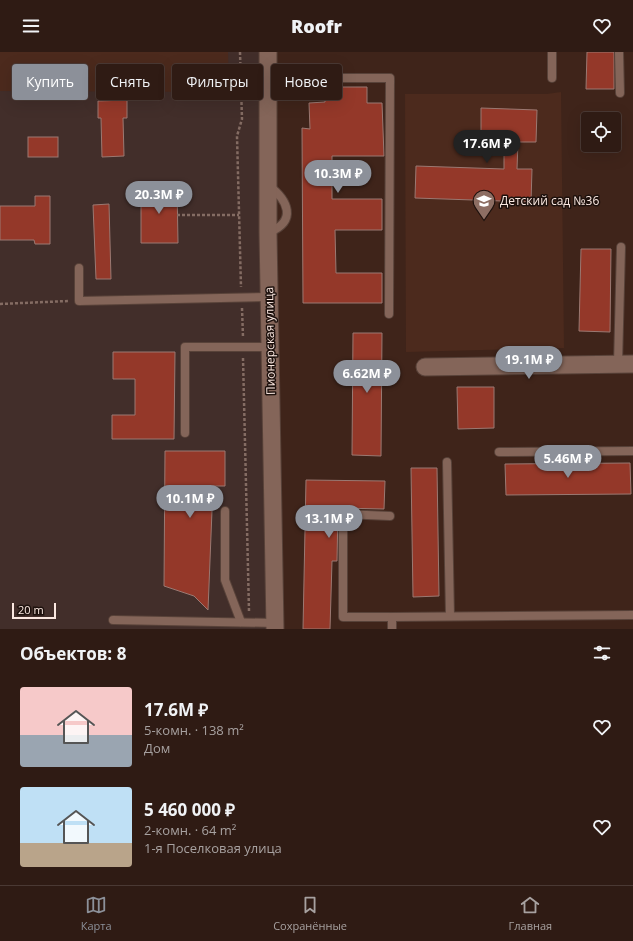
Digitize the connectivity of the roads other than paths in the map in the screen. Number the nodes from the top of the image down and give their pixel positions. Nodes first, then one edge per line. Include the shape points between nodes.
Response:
1 (268, 52) edge
2 (552, 52) edge
3 (620, 52) edge
4 (552, 78) dead end
5 (267, 85) junction
6 (620, 93) dead end
7 (621, 248) dead end
8 (78, 268) dead end
9 (269, 297) junction
10 (389, 314) dead end
11 (270, 347) junction
12 (626, 364) edge
13 (426, 367) dead end
14 (185, 433) dead end
15 (633, 451) edge
16 (499, 452) dead end
17 (448, 462) dead end
18 (225, 511) dead end
19 (390, 516) dead end
20 (633, 615) edge
21 (392, 616) junction
22 (450, 616) junction
23 (113, 620) dead end
24 (241, 622) junction
25 (275, 626) edge
26 (392, 629) edge

1 - 5 street, Пионерская улица
2 - 4 lane
3 - 6 lane
5 - 9 street, Пионерская улица
5 - 10 lane via 301,85 313,78 390,78
7 - 12 lane
8 - 9 lane via 79,301
9 - 11 street, Пионерская улица
11 - 14 lane via 185,347
11 - 25 street, Пионерская улица
12 - 13 street
15 - 16 lane
17 - 22 lane
18 - 24 lane via 226,580
19 - 21 lane via 344,514 343,617
20 - 22 lane
21 - 22 lane
21 - 26 lane
23 - 24 lane
24 - 25 lane

